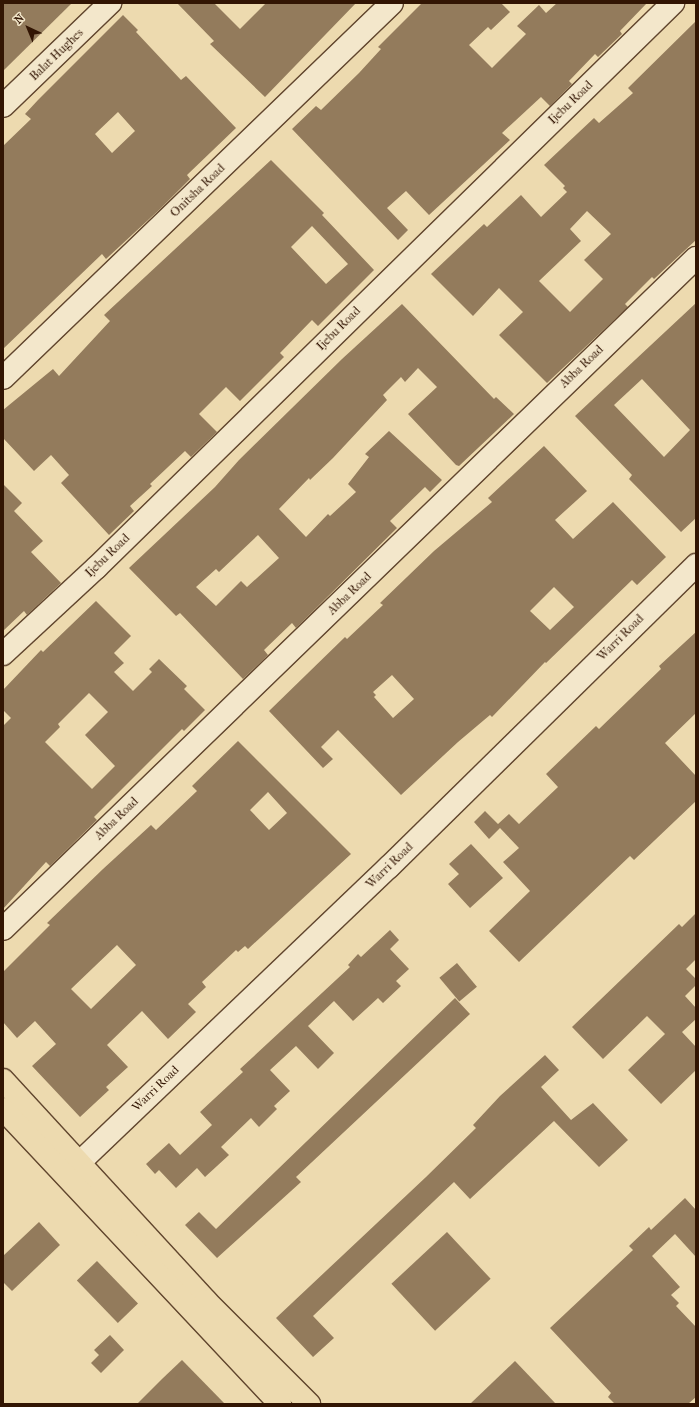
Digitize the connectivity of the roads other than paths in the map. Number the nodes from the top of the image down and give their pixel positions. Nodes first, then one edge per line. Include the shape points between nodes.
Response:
1 (110, 3) edge
2 (392, 3) edge
3 (673, 3) edge
4 (3, 106) edge
5 (696, 258) edge
6 (3, 378) edge
7 (696, 565) edge
8 (3, 654) edge
9 (3, 929) edge
10 (3, 1080) edge
11 (3, 1109) edge
12 (80, 1162) junction
13 (293, 1401) edge

1 - 4 street, Balat Hughes
2 - 6 street, Onitsha Road
3 - 8 street, Ijebu Road via 96,568
5 - 9 street, Abba Road
7 - 12 street, Warri Road via 389,867
10 - 12 main road
11 - 13 main road
12 - 13 main road

